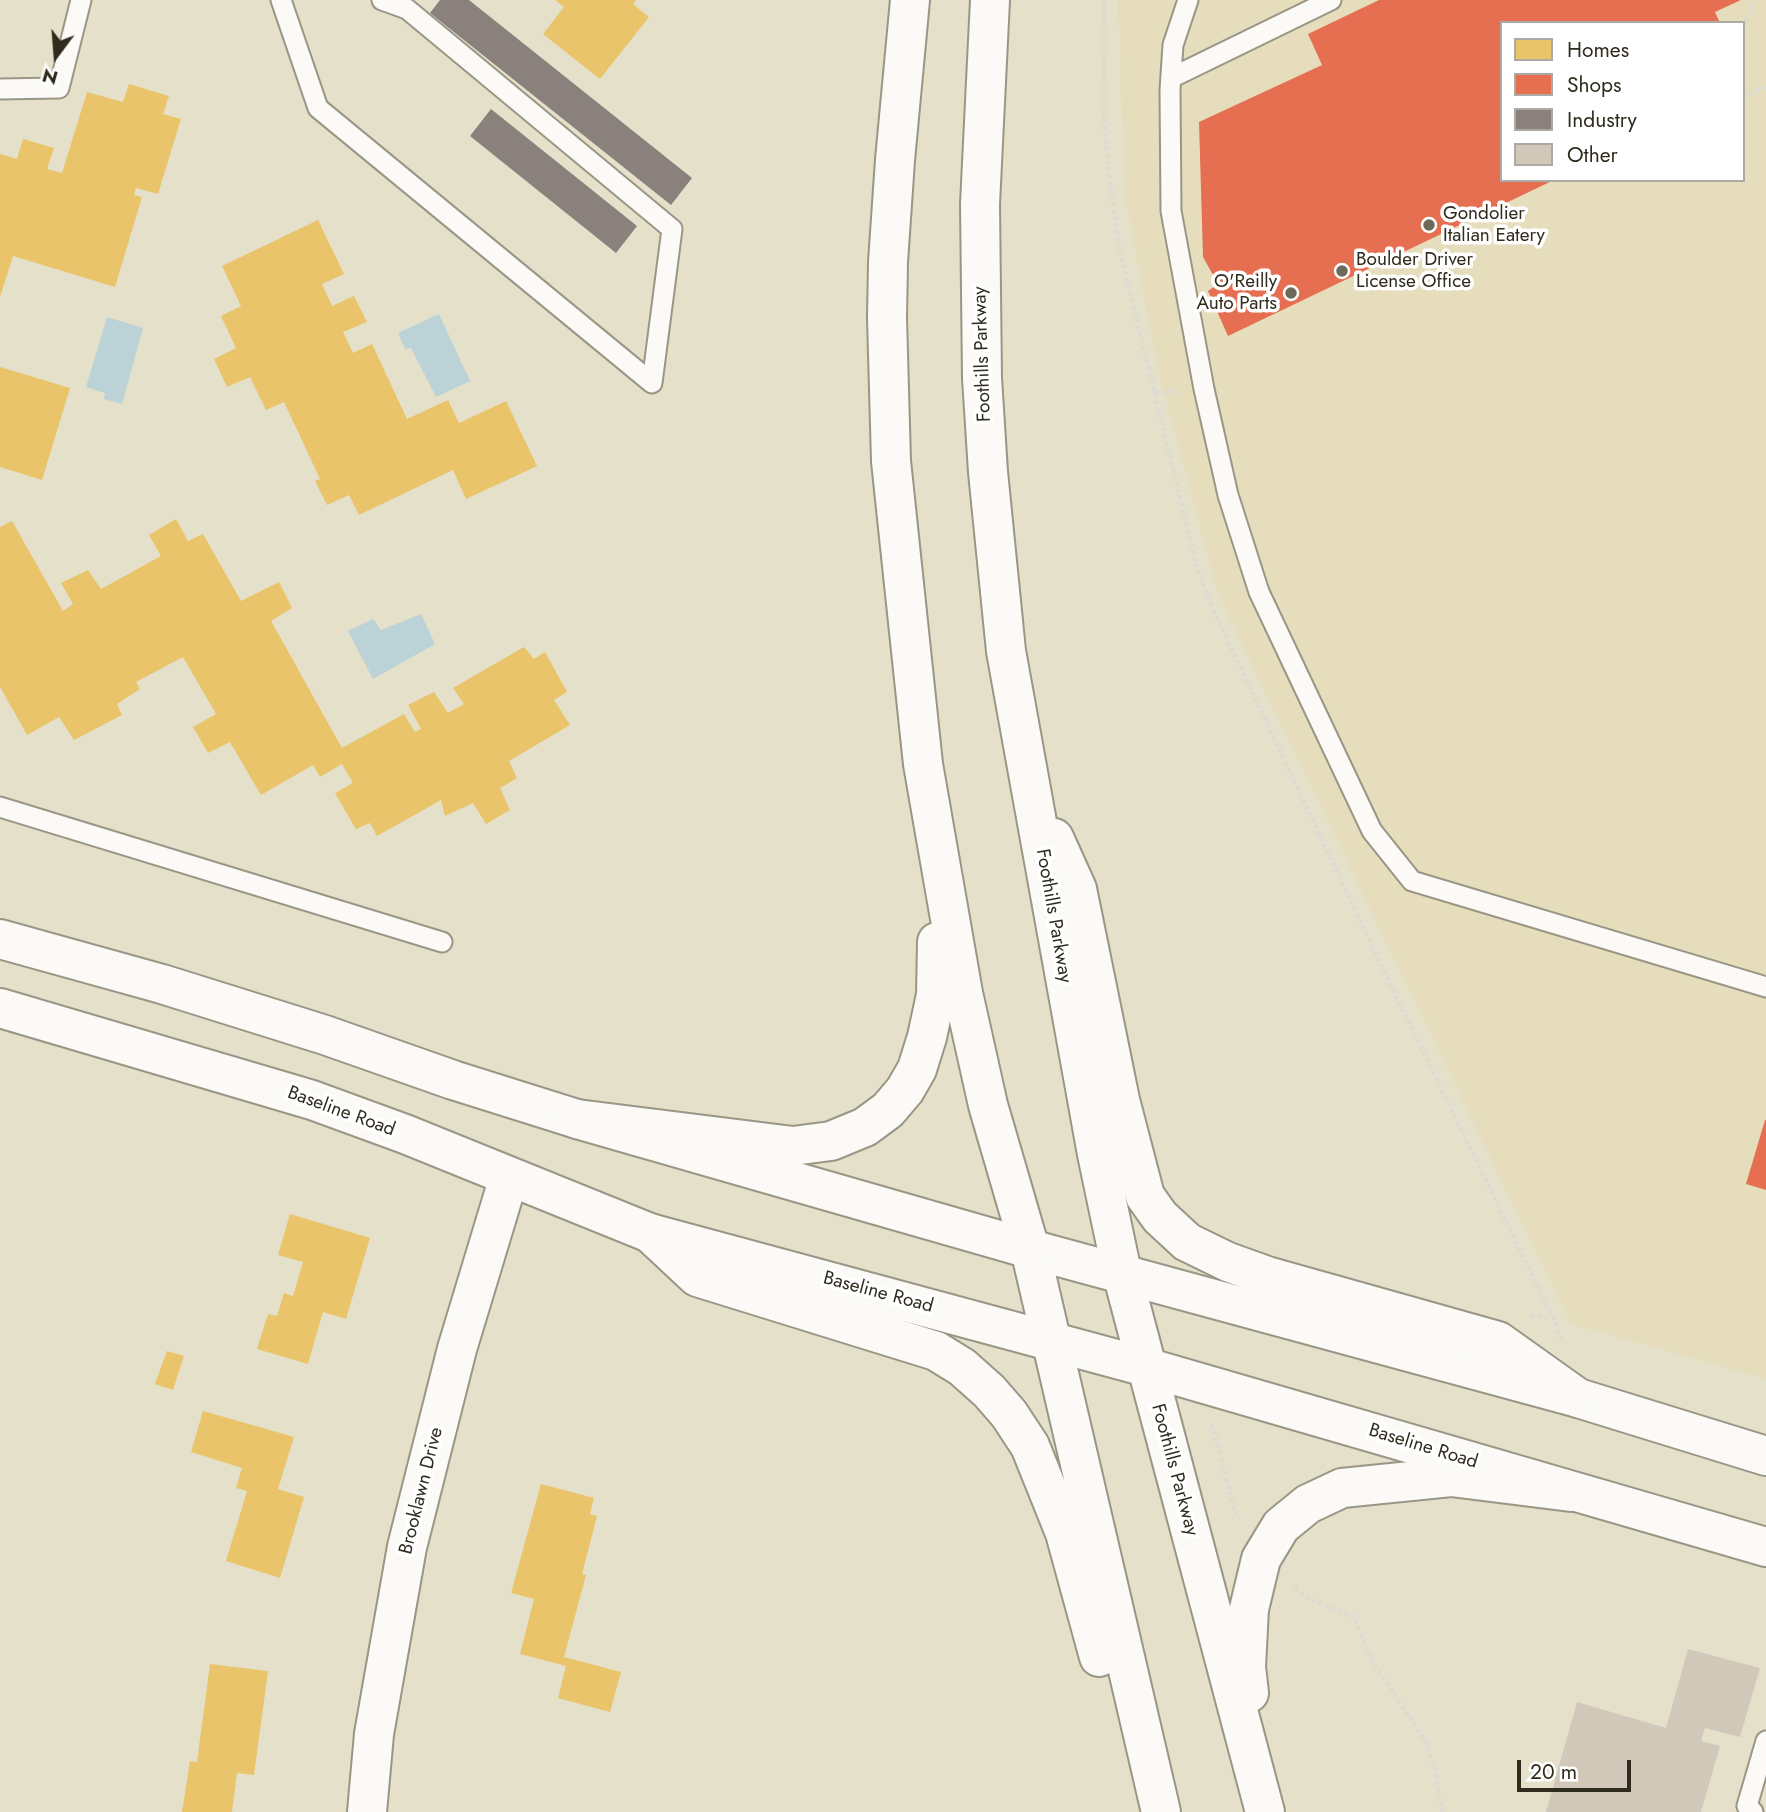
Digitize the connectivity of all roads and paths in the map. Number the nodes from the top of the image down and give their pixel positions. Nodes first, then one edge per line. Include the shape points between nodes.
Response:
1 (81, 0) edge
2 (281, 0) edge
3 (382, 0) edge
4 (910, 0) edge
5 (990, 0) edge
6 (1188, 0) edge
7 (1331, 0) edge
8 (1755, 0) edge
9 (1745, 22) edge
10 (1171, 78) junction
11 (1766, 88) edge
12 (0, 89) edge
13 (1745, 95) edge
14 (1028, 779) junction
15 (0, 807) edge
16 (940, 870) junction
17 (0, 939) edge
18 (442, 942) dead end
19 (1766, 987) edge
20 (0, 1008) edge
21 (577, 1119) junction
22 (509, 1177) junction
23 (650, 1233) junction
24 (1030, 1249) junction
25 (1122, 1273) junction
26 (1051, 1340) junction
27 (1146, 1367) junction
28 (1578, 1398) junction
29 (1766, 1456) edge
30 (1571, 1492) junction
31 (1766, 1547) edge
32 (1354, 1617) dead end
33 (1766, 1741) edge
34 (1263, 1806) edge
35 (367, 1812) edge
36 (1141, 1812) edge
37 (1161, 1812) edge
38 (1442, 1812) edge
39 (1753, 1812) edge

1 - 12 lane via 59,88
2 - 3 lane via 318,108 652,383 672,229 407,9
4 - 16 main road via 888,262 891,461 923,764
5 - 14 main road, Foothills Parkway via 980,204 982,378 1006,651
6 - 10 lane via 1173,45
7 - 10 lane
8 - 9 path
10 - 19 lane via 1171,211 1228,495 1259,592 1372,831 1412,881
11 - 13 path
14 - 25 main road, Foothills Parkway
14 - 28 main road via 1077,889 1144,1196 1160,1217 1187,1242 1227,1262 1498,1341
15 - 18 lane
16 - 21 main road via 936,995 927,1037 905,1090 865,1127 831,1142 793,1146
16 - 24 main road via 988,1105
17 - 21 main road via 326,1034
20 - 22 main road, Baseline Road via 312,1100
21 - 24 main road
22 - 23 main road, Baseline Road
22 - 35 main road, Brooklawn Drive via 457,1349 407,1547 374,1734
23 - 26 main road, Baseline Road
23 - 36 main road via 697,1278 936,1351 962,1367 1009,1414 1030,1446 1065,1533
24 - 25 main road
24 - 26 main road
25 - 27 main road, Foothills Parkway
25 - 28 main road
26 - 27 main road, Baseline Road
26 - 37 main road
27 - 30 main road, Baseline Road
27 - 34 main road, Foothills Parkway
28 - 29 main road
30 - 31 main road, Baseline Road
30 - 34 main road via 1451,1477 1394,1481 1342,1488 1308,1504 1281,1526 1261,1559 1249,1609 1247,1667
32 - 38 path via 1373,1663 1425,1740
33 - 39 lane via 1747,1806

